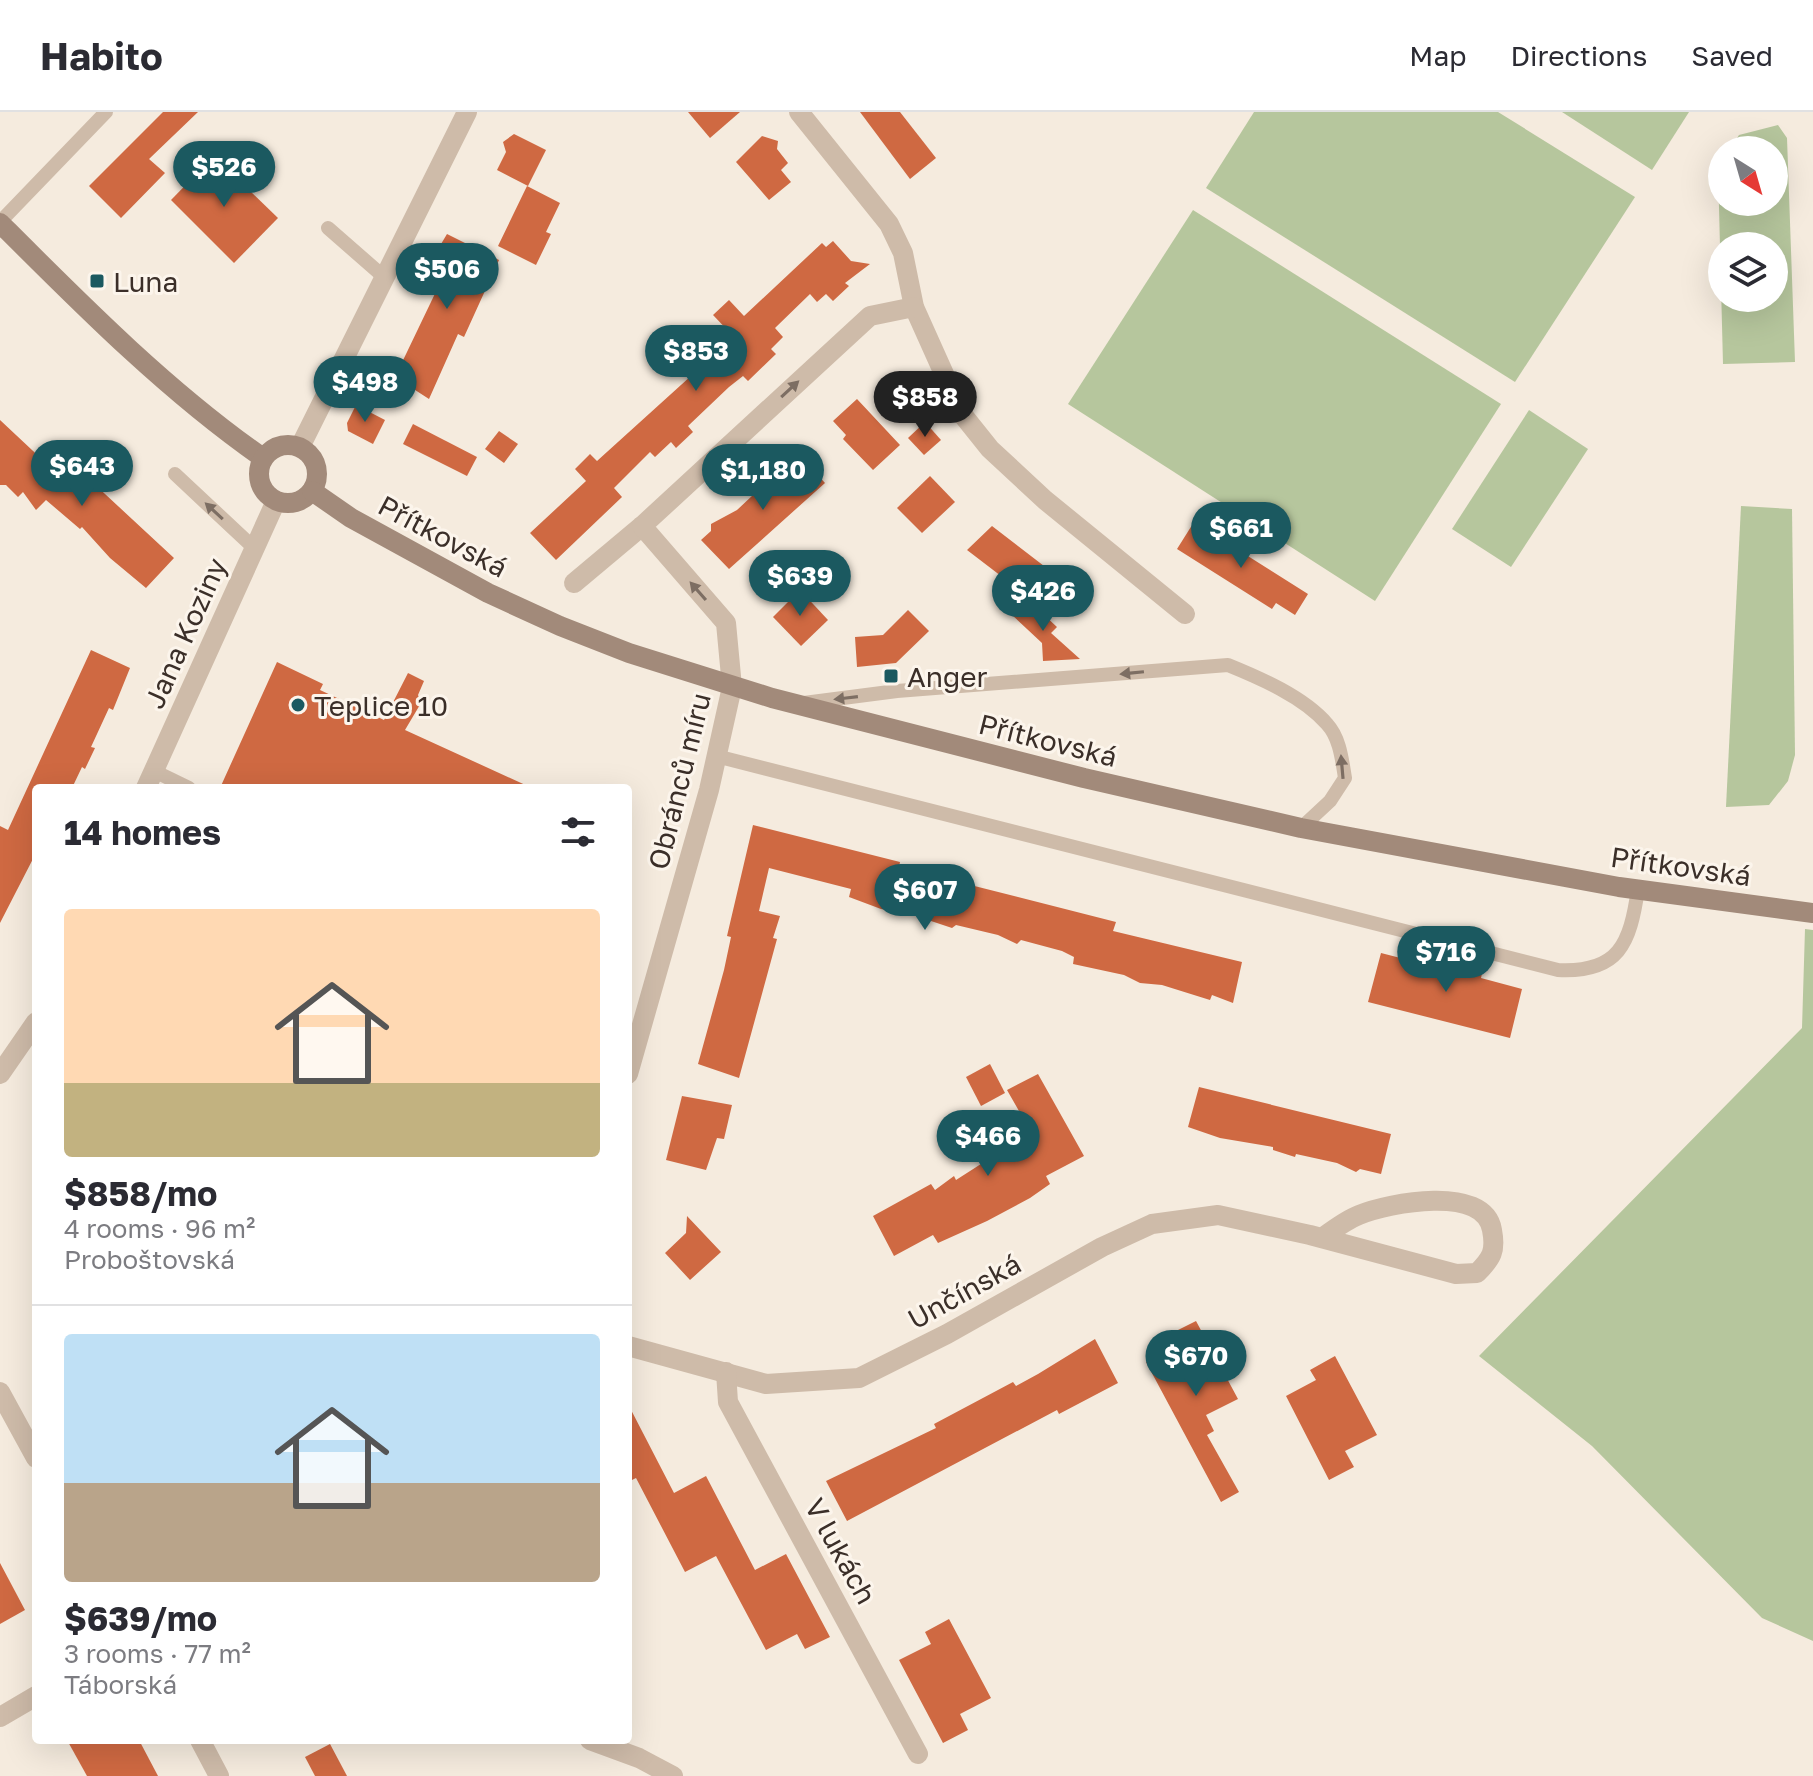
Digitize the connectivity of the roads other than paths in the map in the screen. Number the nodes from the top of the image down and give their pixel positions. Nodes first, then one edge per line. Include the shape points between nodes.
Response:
1 (106, 112) edge
2 (467, 112) edge
3 (799, 112) edge
4 (0, 222) edge
5 (328, 228) dead end
6 (384, 277) junction
7 (914, 307) junction
8 (300, 447) junction
9 (263, 458) junction
10 (175, 474) dead end
11 (312, 491) junction
12 (276, 501) junction
13 (642, 526) junction
14 (254, 548) junction
15 (574, 583) dead end
16 (1185, 614) dead end
17 (732, 687) junction
18 (794, 704) junction
19 (716, 756) junction
20 (150, 780) edge
21 (1301, 828) junction
22 (1638, 889) junction
23 (1813, 913) edge
24 (32, 1028) edge
25 (632, 1060) edge
26 (0, 1074) edge
27 (1322, 1238) junction
28 (632, 1347) edge
29 (726, 1372) junction
30 (0, 1392) edge
31 (32, 1451) edge
32 (32, 1698) edge
33 (0, 1717) edge
34 (202, 1744) edge
35 (601, 1744) edge
36 (918, 1754) dead end
37 (219, 1776) edge
38 (673, 1776) edge

1 - 4 lane
2 - 6 street
3 - 7 street via 889,224 903,253
4 - 9 street via 78,301 219,426
5 - 6 lane
6 - 8 street
13 -> 7 street via 870,316
7 - 16 street via 962,414 990,449
8 - 9 street via 279,445
8 - 11 street via 317,470
9 - 12 street via 258,479
14 -> 10 lane
11 - 12 street via 297,502
11 - 17 street, Přítkovská via 488,593 615,648
12 - 14 street, Jana Koziny
13 - 15 street
17 -> 13 street, Obránců míru via 726,623
14 - 20 street, Jana Koziny
17 - 18 street, Přítkovská
17 - 19 street, Obránců míru
18 - 21 street, Přítkovská
21 -> 18 lane via 1345,778 1340,748 1327,724 1270,682 1228,665
19 - 22 lane via 1558,970 1587,972 1620,953 1633,929
19 - 25 street, Obránců míru
21 - 22 street, Přítkovská
22 - 23 street, Přítkovská
24 - 26 street
27 - 27 street, Unčínská via 1456,1274 1477,1273 1495,1248 1491,1224 1478,1207 1459,1201 1358,1215
27 - 29 street, Unčínská via 1218,1215 1152,1224 859,1378 766,1384
28 - 29 street, Unčínská
29 - 36 street, V lukách via 728,1402
30 - 31 street
32 - 33 street
34 - 37 street
35 - 38 street

